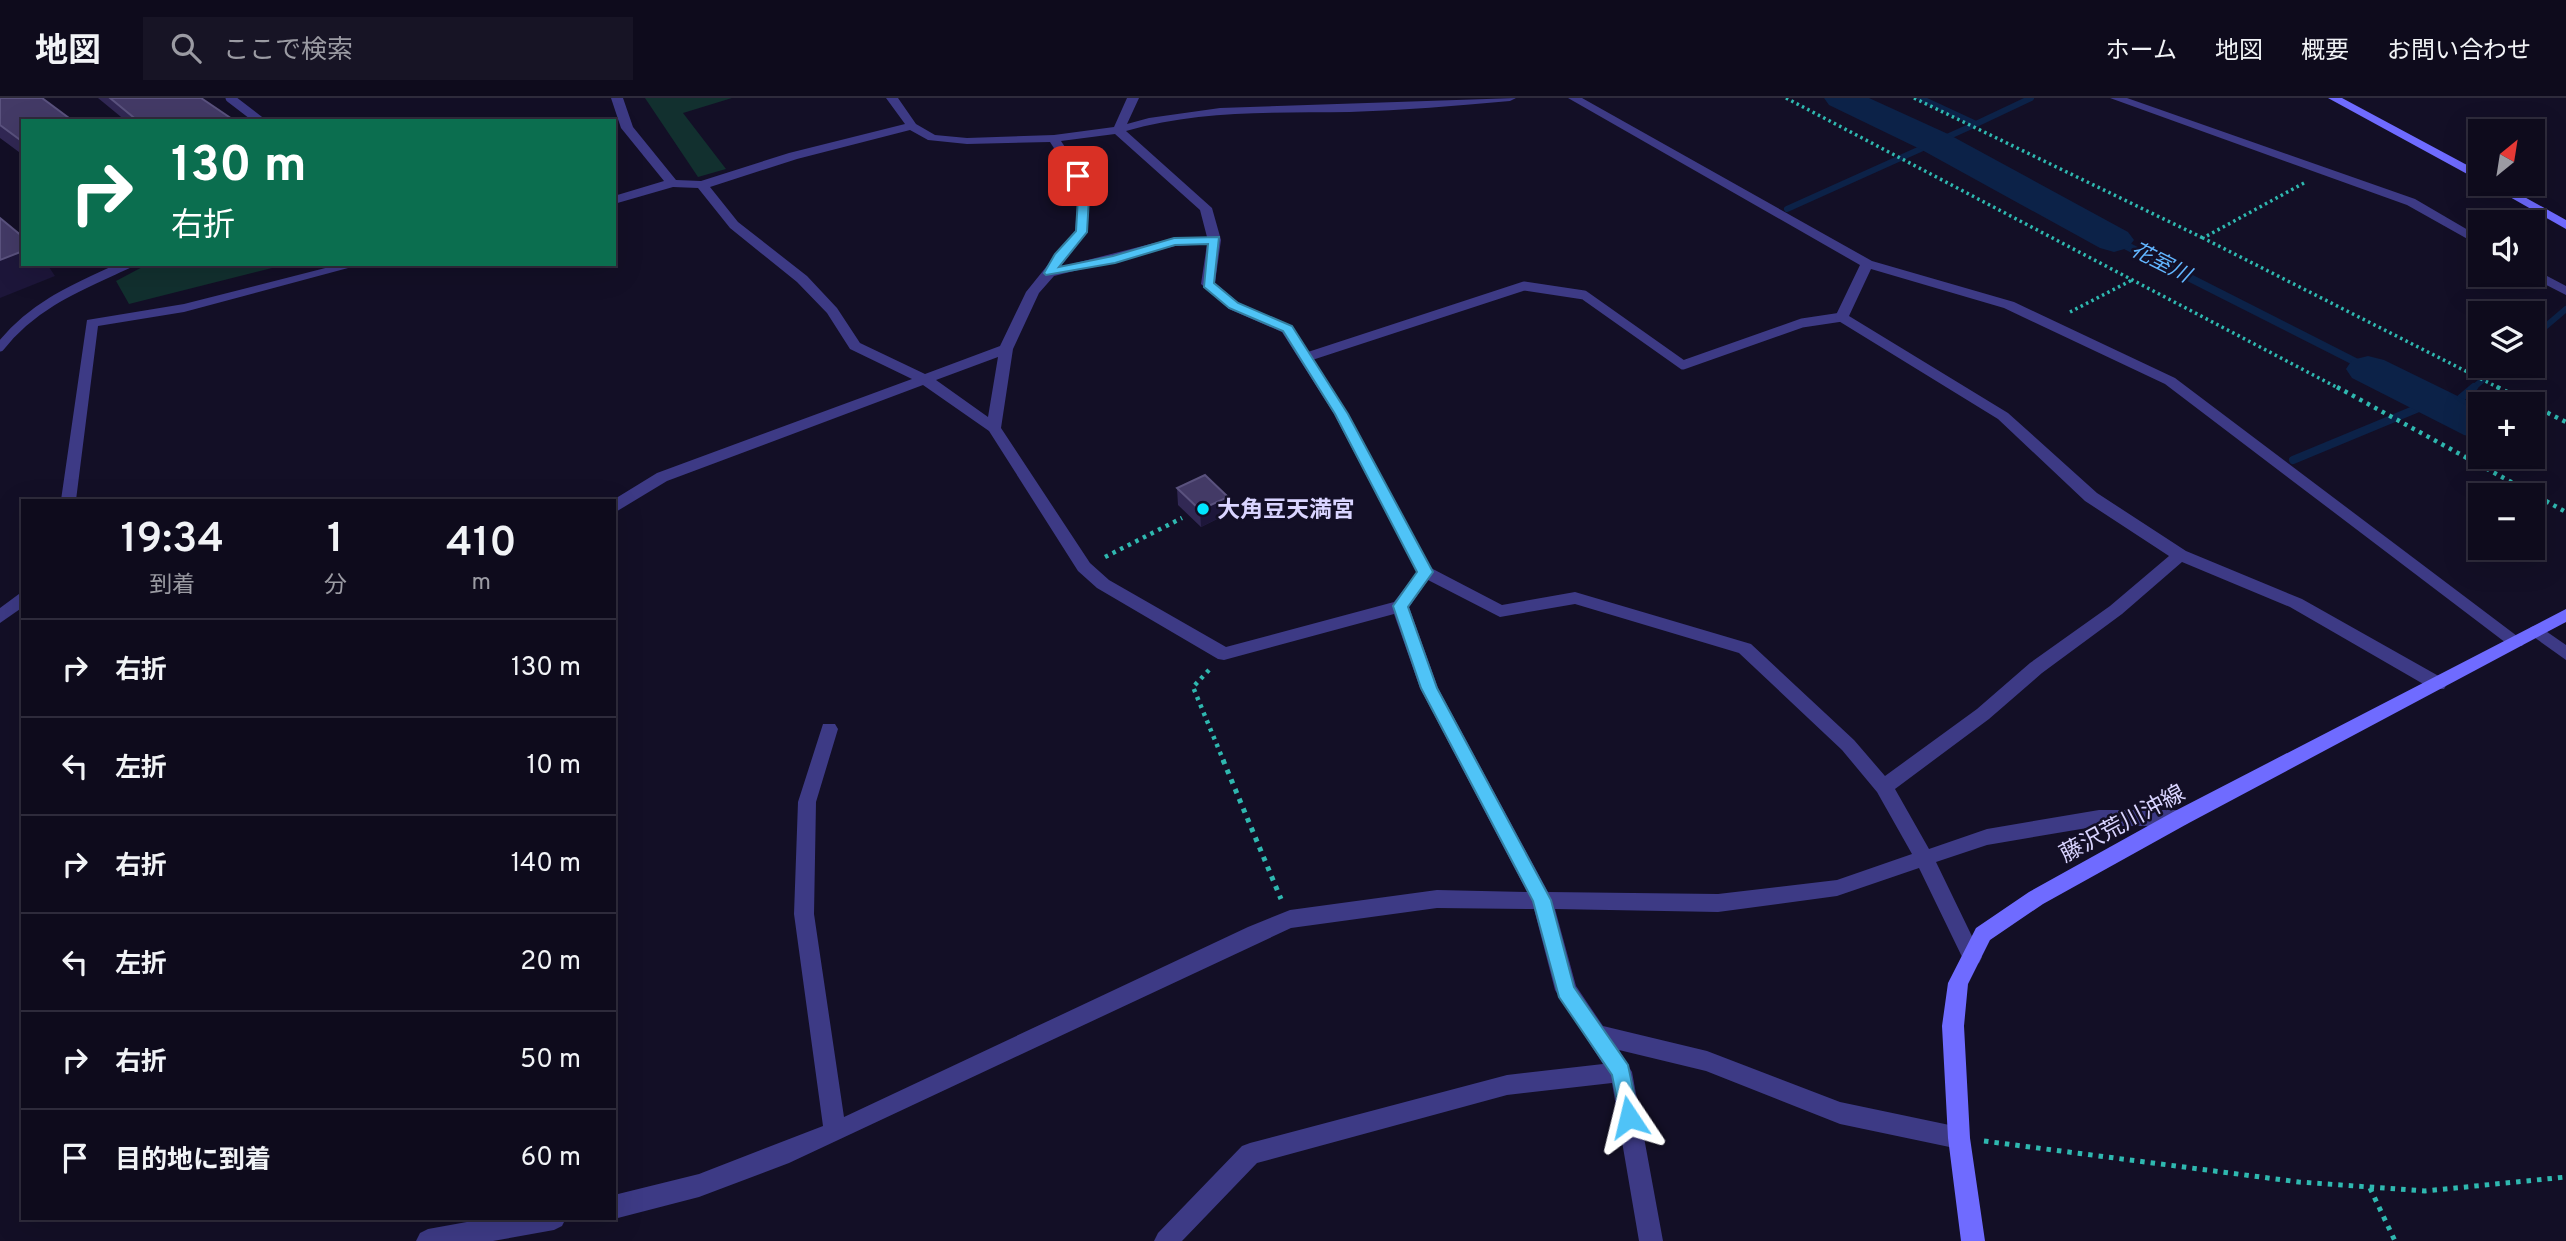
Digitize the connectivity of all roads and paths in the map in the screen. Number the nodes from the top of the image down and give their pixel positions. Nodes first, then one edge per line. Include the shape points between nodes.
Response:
1 (230, 98) edge
2 (617, 98) edge
3 (891, 98) edge
4 (1133, 98) edge
5 (1510, 98) edge
6 (1574, 98) edge
7 (1786, 98) edge
8 (1914, 98) edge
9 (2116, 98) edge
10 (2334, 98) edge
11 (257, 119) edge
12 (912, 126) junction
13 (1118, 130) junction
14 (1054, 138) junction
15 (2327, 171) junction
16 (2468, 171) edge
17 (672, 183) junction
18 (702, 185) junction
19 (2514, 196) edge
20 (616, 199) edge
21 (2566, 225) edge
22 (2468, 235) edge
23 (2203, 238) junction
24 (1215, 240) junction
25 (1867, 264) junction
26 (124, 266) edge
27 (349, 266) edge
28 (1050, 273) junction
29 (2134, 279) junction
30 (2545, 279) edge
31 (2566, 291) edge
32 (1842, 317) junction
33 (2047, 323) junction
34 (0, 347) edge
35 (1006, 349) junction
36 (1307, 357) junction
37 (926, 380) junction
38 (2508, 392) edge
39 (2545, 411) edge
40 (2566, 422) edge
41 (993, 428) junction
42 (68, 499) edge
43 (616, 506) edge
44 (2566, 512) edge
45 (1182, 518) dead end
46 (2180, 555) junction
47 (1084, 567) junction
48 (1426, 572) junction
49 (21, 599) edge
50 (1400, 606) junction
51 (2566, 615) edge
52 (0, 617) edge
53 (2537, 631) junction
54 (2516, 642) junction
55 (1224, 653) junction
56 (2566, 654) edge
57 (2438, 684) junction
58 (829, 729) dead end
59 (1884, 787) junction
60 (2180, 818) junction
61 (1924, 858) junction
62 (1542, 900) junction
63 (1290, 919) junction
64 (1972, 957) junction
65 (1594, 1034) junction
66 (1621, 1072) junction
67 (835, 1132) junction
68 (1959, 1138) junction
69 (2566, 1177) edge
70 (2370, 1187) junction
71 (616, 1207) edge
72 (545, 1220) edge
73 (462, 1238) edge
74 (428, 1241) edge
75 (1166, 1241) edge
76 (1651, 1241) edge
77 (1973, 1241) edge
78 (2395, 1241) edge

1 - 11 lane
2 - 17 street via 626,128
3 - 12 street
4 - 13 street
5 - 13 street via 1404,107 1220,111
6 - 25 street
7 - 29 path
8 - 23 path
9 - 15 street
10 - 16 main road
12 - 14 street via 932,138 967,141
12 - 18 street
13 - 14 street
13 - 24 street via 1206,208
14 - 28 street via 1078,176 1084,197 1081,232
15 - 22 street via 2411,202
15 - 23 path
17 - 18 street
17 - 20 street
18 - 37 street via 734,225 802,279 832,311 855,346
19 - 21 main road
23 - 38 path
24 - 28 street via 1174,242
24 - 36 street via 1208,284 1234,306 1287,328
25 - 32 street
25 - 33 street via 2009,305
26 - 34 lane via 28,313
27 - 42 street via 184,308 92,323
28 - 35 street via 1033,292
29 - 33 path
29 - 44 path
30 - 31 street
32 - 36 lane via 1802,323 1683,365 1584,295 1524,286
32 - 46 street via 2003,416 2091,497
33 - 54 street via 2170,381
35 - 37 street
35 - 41 street
36 - 48 street
37 - 41 street
37 - 43 street via 662,477
39 - 40 path
41 - 47 street
45 - 47 path
46 - 57 street via 2296,603
46 - 59 street via 2116,610
47 - 55 street via 1103,584
48 - 50 street
48 - 59 street via 1500,611 1575,598 1745,648 1848,745
49 - 52 street
50 - 55 street
50 - 62 street via 1429,688
51 - 53 main road, 藤沢荒川沖線
53 - 54 main road, 藤沢荒川沖線
53 - 56 street
54 - 57 main road, 藤沢荒川沖線
55 - 63 path via 1193,687
57 - 60 main road, 藤沢荒川沖線
58 - 67 street via 807,802 804,914
59 - 61 street
60 - 61 street via 2099,818 1987,836
60 - 64 main road, 藤沢荒川沖線 via 2036,898 1983,934
61 - 62 street via 1837,888 1718,903
61 - 64 street
62 - 63 street via 1437,899
62 - 65 street via 1566,990
63 - 67 street
64 - 68 main road, 藤沢荒川沖線 via 1958,983 1954,1026
65 - 66 street
65 - 68 street via 1707,1061 1840,1113
66 - 75 street via 1507,1085 1250,1154
66 - 76 street
67 - 71 street via 741,1174
68 - 70 path
68 - 77 main road, 藤沢荒川沖線
69 - 70 path via 2425,1191
70 - 78 path
72 - 73 street
73 - 74 street

